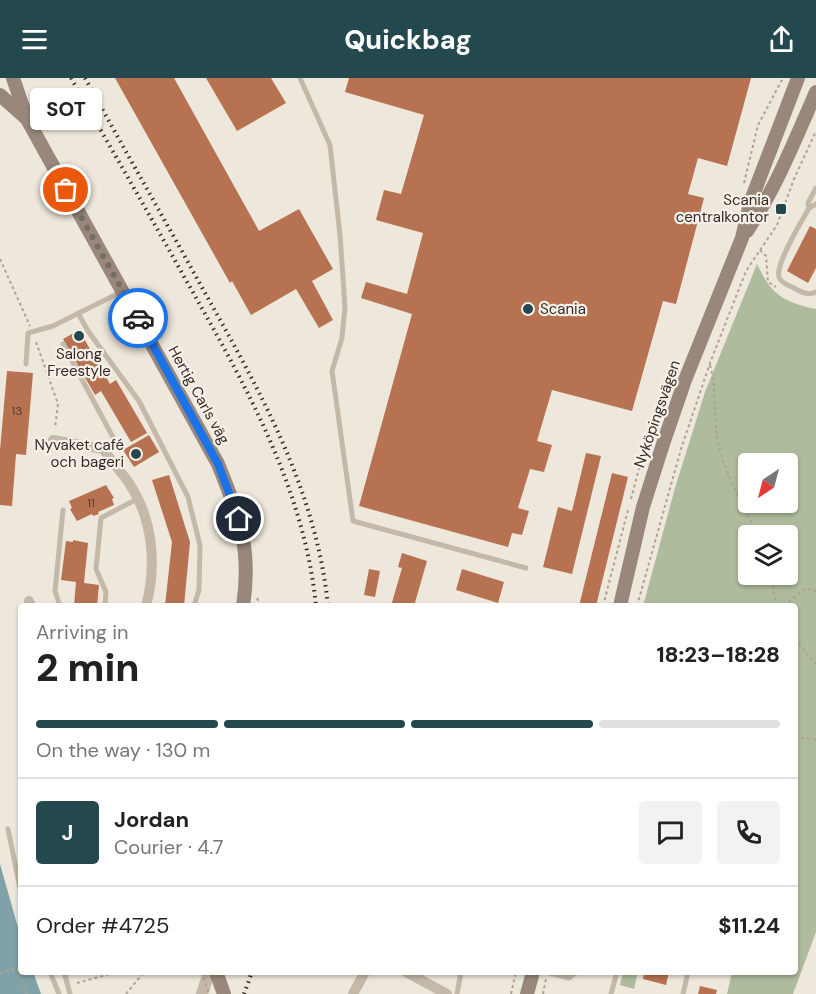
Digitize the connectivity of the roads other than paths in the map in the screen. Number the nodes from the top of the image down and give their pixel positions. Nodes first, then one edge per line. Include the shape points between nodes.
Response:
1 (13, 78) edge
2 (300, 78) edge
3 (798, 78) edge
4 (0, 95) edge
5 (815, 98) edge
6 (27, 119) junction
7 (816, 188) edge
8 (816, 204) edge
9 (809, 208) junction
10 (742, 238) junction
11 (122, 291) junction
12 (816, 292) edge
13 (78, 313) junction
14 (63, 344) dead end
15 (26, 364) dead end
16 (53, 440) dead end
17 (103, 450) junction
18 (137, 499) junction
19 (63, 510) dead end
20 (526, 568) dead end
21 (59, 603) edge
22 (105, 603) edge
23 (147, 603) edge
24 (195, 603) edge
25 (243, 603) edge
26 (621, 603) edge
27 (8, 829) dead end
28 (18, 877) edge
29 (51, 975) edge
30 (65, 975) edge
31 (208, 975) edge
32 (217, 975) edge
33 (363, 975) edge
34 (412, 975) edge
35 (460, 975) edge
36 (532, 975) edge
37 (558, 975) edge
38 (572, 975) edge
39 (615, 975) edge
40 (687, 975) edge
41 (59, 994) edge
42 (70, 994) edge
43 (202, 994) edge
44 (224, 994) edge
45 (353, 994) edge
46 (447, 994) edge
47 (457, 994) edge
48 (527, 994) edge
49 (611, 994) edge
50 (683, 994) edge

1 - 6 main road, Hertig Carls väg
2 - 20 lane via 330,145 345,307 332,371 353,521
3 - 10 main road, Nyköpingsvägen via 750,203
4 - 6 main road, Hertig Carls väg
5 - 10 main road, Nyköpingsvägen via 776,183
6 - 11 main road, Hertig Carls väg
7 - 9 lane
8 - 9 lane
9 - 12 lane via 781,263 779,279 804,293
10 - 26 main road, Nyköpingsvägen via 663,444 643,507
11 - 13 lane
11 - 25 main road, Hertig Carls väg via 218,464 233,501 244,538
13 - 15 lane via 28,333
13 - 24 lane via 139,401 188,497 200,545
14 - 17 lane via 115,441
16 - 17 street
17 - 18 street
18 - 22 lane via 101,518 96,569 106,592
18 - 23 street via 148,522 152,557
19 - 21 lane via 55,591
27 - 28 lane
29 - 41 lane
30 - 42 lane
31 - 43 street
32 - 44 main road
33 - 45 street
34 - 46 street
35 - 47 lane
36 - 48 main road
37 - 38 lane
39 - 49 lane
40 - 50 lane

